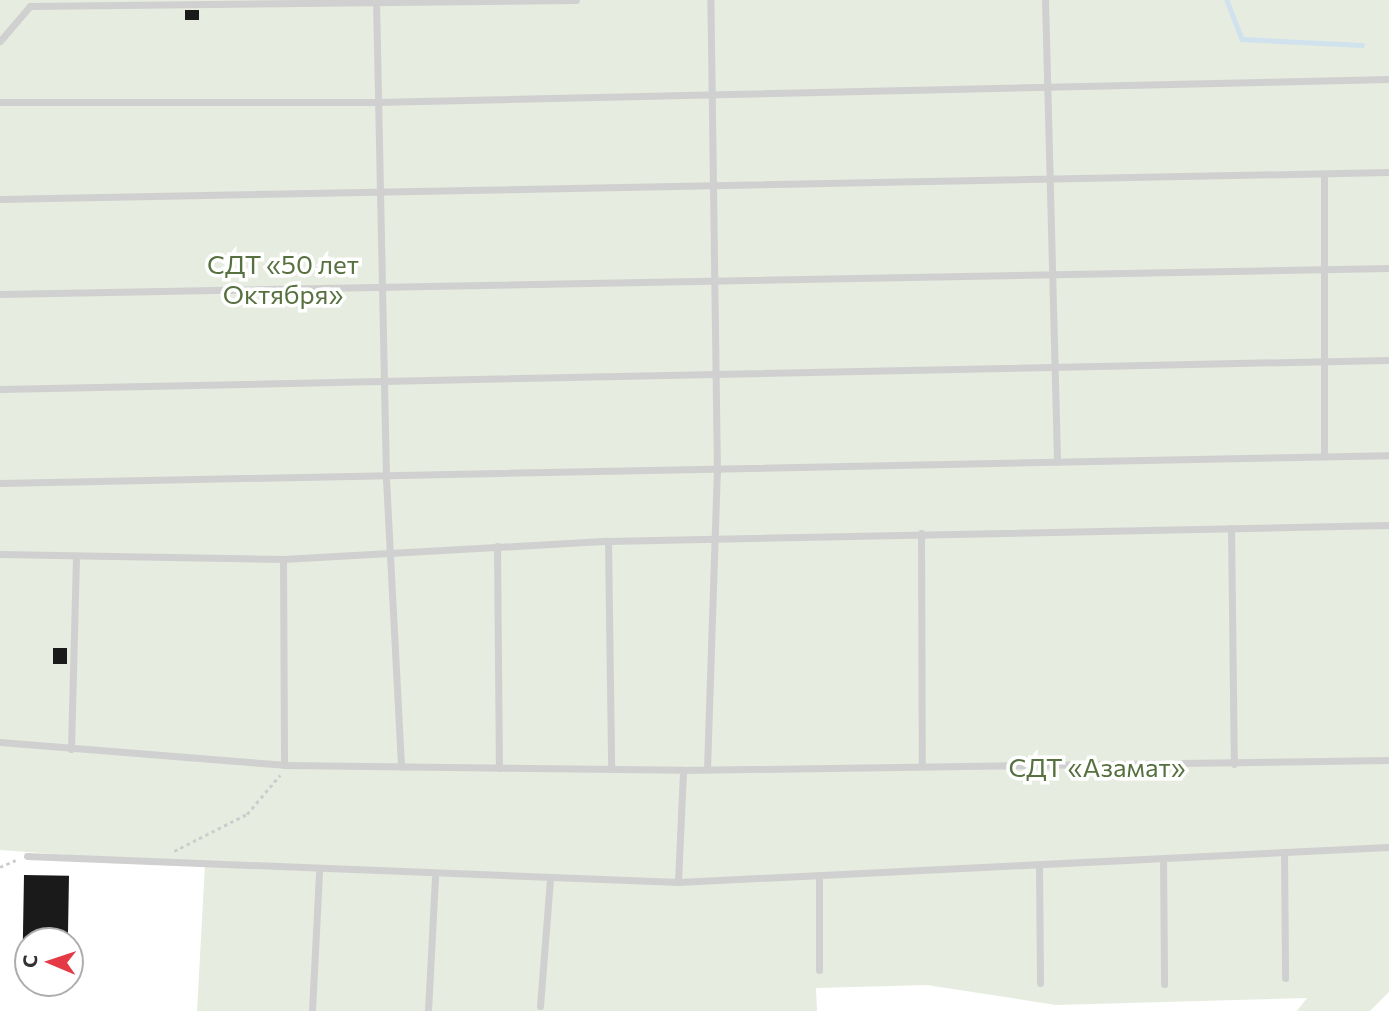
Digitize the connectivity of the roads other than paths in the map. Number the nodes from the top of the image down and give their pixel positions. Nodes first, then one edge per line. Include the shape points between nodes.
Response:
1 (576, 0) edge
2 (710, 0) edge
3 (1045, 0) edge
4 (376, 2) edge
5 (0, 41) edge
6 (1389, 79) edge
7 (1045, 85) junction
8 (712, 91) junction
9 (0, 102) edge
10 (377, 102) junction
11 (1389, 172) edge
12 (1324, 174) junction
13 (1048, 180) junction
14 (713, 186) junction
15 (377, 192) junction
16 (0, 199) edge
17 (1389, 268) edge
18 (1320, 270) junction
19 (1048, 275) junction
20 (713, 284) junction
21 (382, 288) junction
22 (0, 294) edge
23 (1389, 360) edge
24 (1322, 362) junction
25 (1052, 367) junction
26 (713, 379) junction
27 (385, 385) junction
28 (0, 389) edge
29 (1389, 455) edge
30 (1324, 456) junction
31 (1056, 462) junction
32 (717, 473) junction
33 (386, 479) junction
34 (0, 483) edge
35 (1389, 525) edge
36 (1231, 528) junction
37 (920, 533) junction
38 (714, 539) junction
39 (608, 541) junction
40 (497, 546) junction
41 (391, 550) junction
42 (0, 554) edge
43 (76, 556) junction
44 (284, 559) junction
45 (0, 742) edge
46 (71, 749) junction
47 (1389, 760) edge
48 (922, 763) junction
49 (1234, 764) junction
50 (284, 765) junction
51 (401, 766) junction
52 (499, 768) junction
53 (611, 769) junction
54 (707, 769) junction
55 (683, 770) junction
56 (1389, 847) edge
57 (1284, 852) junction
58 (27, 856) road end
59 (1163, 858) junction
60 (1039, 864) junction
61 (319, 871) junction
62 (819, 875) junction
63 (435, 877) junction
64 (550, 880) junction
65 (678, 882) junction
66 (819, 970) dead end
67 (1285, 978) dead end
68 (1040, 984) dead end
69 (1164, 984) dead end
70 (540, 1006) dead end
71 (312, 1011) edge
72 (428, 1011) edge

1 - 4 lane
2 - 8 lane
3 - 7 lane
4 - 5 lane via 30,6
4 - 10 lane
6 - 7 lane
7 - 8 lane
7 - 13 lane
8 - 10 lane
8 - 14 lane
9 - 10 lane
10 - 15 lane
11 - 12 lane
12 - 13 lane
12 - 18 lane
13 - 14 lane
13 - 19 lane
14 - 15 lane
14 - 20 lane
15 - 16 lane
15 - 21 lane
17 - 18 lane
18 - 19 lane
18 - 24 lane
19 - 20 lane
19 - 25 lane
20 - 21 lane
20 - 26 lane
21 - 22 lane
21 - 27 lane
23 - 24 lane
24 - 25 lane
24 - 30 lane
25 - 26 lane
25 - 31 lane
26 - 27 lane
26 - 32 lane
27 - 28 lane
27 - 33 lane
29 - 30 lane
30 - 31 lane
31 - 32 lane
32 - 33 lane
32 - 38 lane
33 - 34 lane
33 - 41 lane
35 - 36 lane
36 - 37 lane
36 - 49 lane
37 - 38 lane
37 - 48 lane
38 - 39 lane
38 - 54 lane
39 - 40 lane
39 - 53 lane
40 - 41 lane
40 - 52 lane
41 - 44 lane
41 - 51 lane
42 - 43 lane
43 - 44 lane
43 - 46 lane
44 - 50 lane
45 - 46 lane
46 - 50 lane
47 - 49 lane
48 - 49 lane
48 - 54 lane
50 - 51 lane
51 - 52 lane
52 - 53 lane
53 - 55 lane
54 - 55 lane
55 - 65 lane
56 - 57 lane
57 - 59 lane
57 - 67 lane
58 - 61 lane
59 - 60 lane
59 - 69 lane
60 - 62 lane
60 - 68 lane
61 - 63 lane
61 - 71 lane
62 - 65 lane
62 - 66 lane
63 - 64 lane
63 - 72 lane
64 - 65 lane
64 - 70 lane

